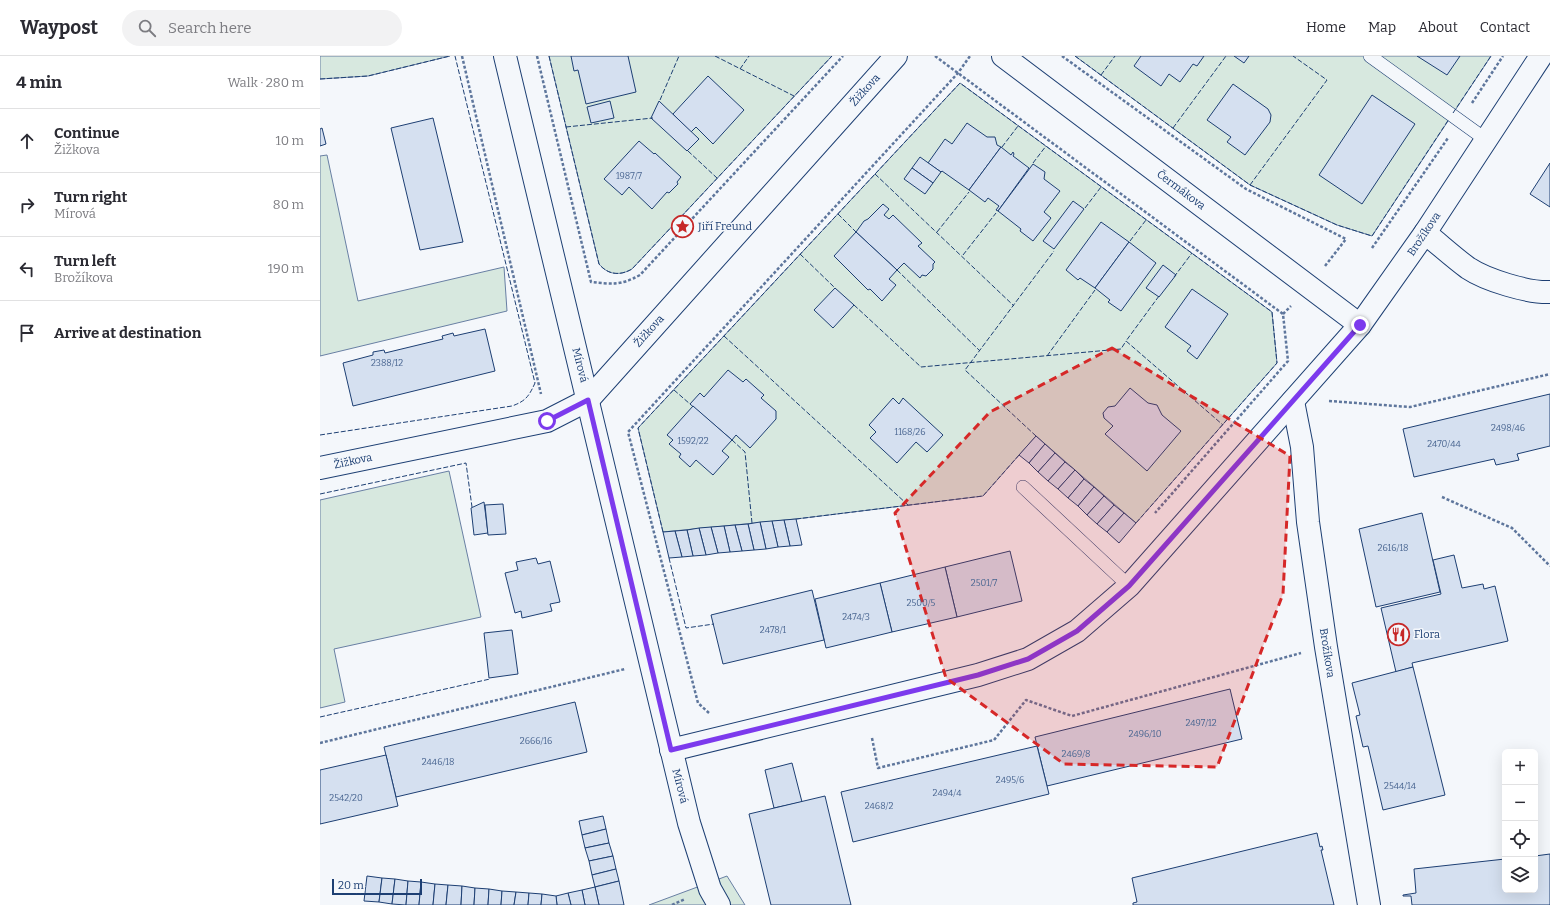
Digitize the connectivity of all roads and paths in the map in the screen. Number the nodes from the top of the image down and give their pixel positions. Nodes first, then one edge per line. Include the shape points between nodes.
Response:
1 (462, 56) edge
2 (505, 56) edge
3 (537, 56) edge
4 (843, 56) edge
5 (896, 56) edge
6 (935, 56) edge
7 (970, 56) edge
8 (1003, 56) edge
9 (1062, 56) edge
10 (1370, 56) edge
11 (1503, 56) edge
12 (1541, 56) edge
13 (958, 73) junction
14 (1460, 122) junction
15 (1485, 139) junction
16 (1425, 233) junction
17 (1346, 239) dead end
18 (1372, 248) dead end
19 (1550, 292) edge
20 (1360, 325) junction
21 (1288, 361) junction
22 (1550, 374) edge
23 (1310, 382) junction
24 (588, 400) junction
25 (1293, 401) junction
26 (547, 421) junction
27 (320, 468) edge
28 (1023, 487) dead end
29 (1442, 497) dead end
30 (1152, 516) dead end
31 (1550, 566) edge
32 (1129, 586) junction
33 (1326, 646) junction
34 (650, 663) junction
35 (714, 714) dead end
36 (872, 738) dead end
37 (320, 743) edge
38 (671, 750) junction
39 (719, 905) edge
40 (1369, 905) edge

1 - 26 path
2 - 24 street, Mírová
3 - 4 path via 591,282 617,284 640,275
5 - 24 street, Žižkova
6 - 13 path
7 - 13 path
8 - 20 street, Čermákova
9 - 17 path via 1246,189
10 - 14 lane
11 - 14 path
12 - 15 street, Brožíkova
13 - 21 path via 1283,314
13 - 35 path via 628,432 698,703 709,713
14 - 15 lane
14 - 18 path
15 - 16 street, Brožíkova
16 - 19 street via 1469,269 1504,284
16 - 20 street, Brožíkova
20 - 23 street, Brožíkova
21 - 23 path
21 - 30 path
22 - 23 path via 1410,406 1329,402
23 - 25 street, Brožíkova
24 - 26 street, Žižkova
24 - 34 street, Mírová
25 - 32 street, Brožíkova
25 - 33 street, Brožíkova via 1302,447 1308,522
26 - 27 street, Žižkova
28 - 32 lane
29 - 31 path via 1512,528
32 - 38 street, Brožíkova via 1077,631 1028,659 978,675
33 - 36 path via 1072,716 1026,700 994,740 878,768
33 - 40 street, Brožíkova
34 - 37 path
34 - 38 street, Mírová
38 - 39 street, Mírová via 689,822 710,889

